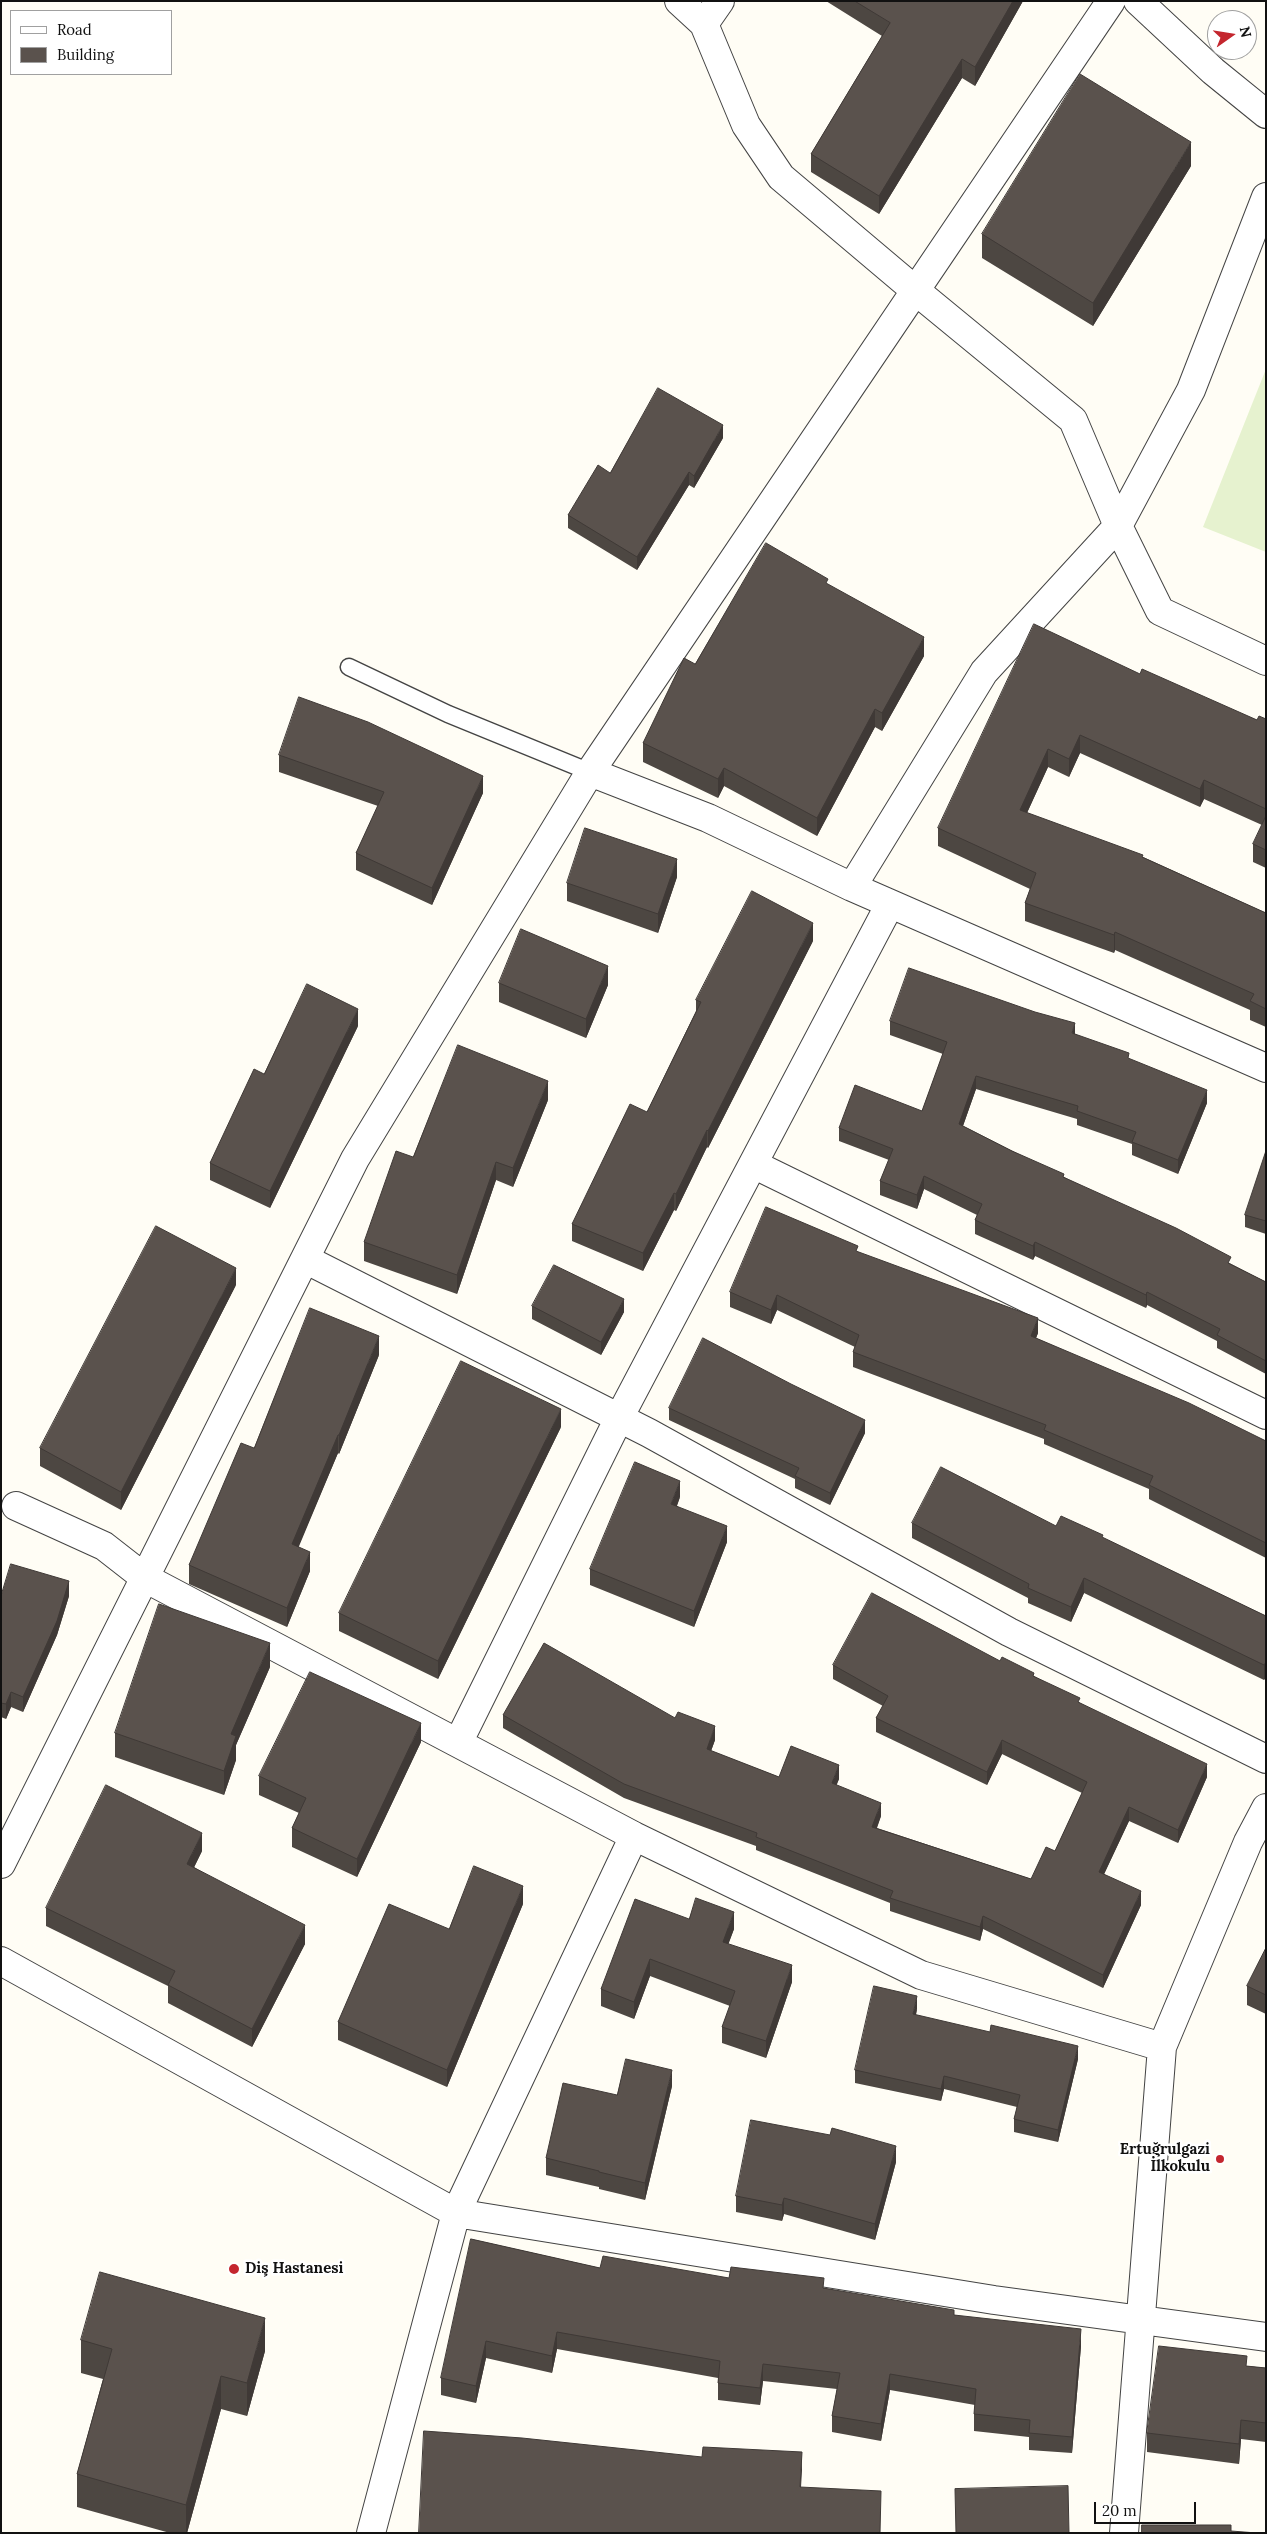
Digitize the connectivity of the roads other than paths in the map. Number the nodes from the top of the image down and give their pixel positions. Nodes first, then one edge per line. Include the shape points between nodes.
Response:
1 (679, 1) edge
2 (720, 1) edge
3 (1111, 1) edge
4 (1138, 1) edge
5 (704, 24) junction
6 (1266, 114) edge
7 (1266, 198) edge
8 (916, 291) junction
9 (1118, 526) junction
10 (1266, 661) edge
11 (349, 667) dead end
12 (590, 772) junction
13 (852, 887) junction
14 (890, 904) junction
15 (1266, 1068) edge
16 (753, 1164) junction
17 (305, 1259) junction
18 (1266, 1415) edge
19 (619, 1418) junction
20 (16, 1506) dead end
21 (145, 1578) junction
22 (458, 1743) junction
23 (1266, 1758) edge
24 (1266, 1808) edge
25 (634, 1836) junction
26 (1257, 1847) edge
27 (1, 1864) edge
28 (1, 1961) edge
29 (1162, 2047) junction
30 (456, 2213) junction
31 (1140, 2320) junction
32 (1266, 2337) edge
33 (371, 2533) edge
34 (1124, 2533) edge

1 - 5 street
2 - 5 street
3 - 8 street
4 - 6 street via 1213,71
5 - 8 street via 746,125 781,177
7 - 9 street via 1191,390
8 - 9 street via 1073,420
8 - 12 street
9 - 10 street via 1160,611
9 - 13 street via 984,672
11 - 12 lane via 448,714
12 - 13 street via 708,818
12 - 17 street via 355,1159
13 - 14 street
14 - 15 street
14 - 16 street
16 - 18 street
16 - 19 street
17 - 19 street
17 - 21 street
19 - 22 street
19 - 23 street via 1009,1632
20 - 21 street via 104,1546
21 - 22 street
21 - 27 street
22 - 25 street
24 - 26 street
25 - 29 street via 921,1975
25 - 30 street
26 - 29 street
28 - 30 street
29 - 31 street
30 - 31 street
30 - 33 street
31 - 32 street
31 - 34 street

